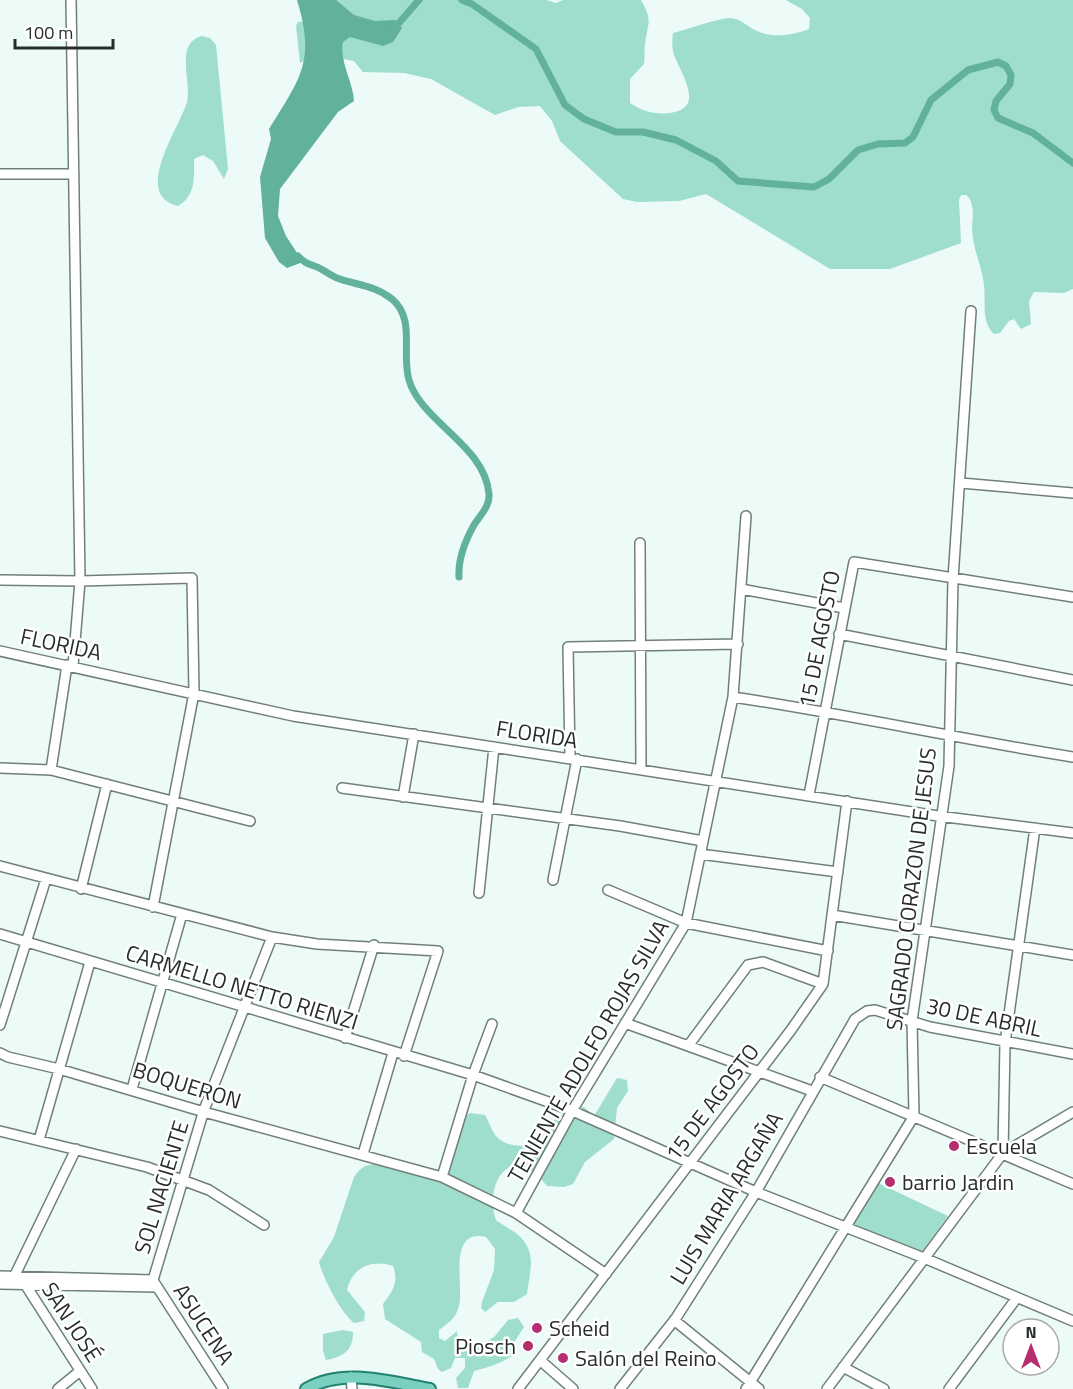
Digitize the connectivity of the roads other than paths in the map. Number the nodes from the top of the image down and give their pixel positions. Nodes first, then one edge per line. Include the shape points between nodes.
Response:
1 (71, 0) edge
2 (0, 174) edge
3 (74, 174) junction
4 (971, 311) dead end
5 (960, 483) junction
6 (1073, 493) edge
7 (746, 516) dead end
8 (640, 543) dead end
9 (953, 579) junction
10 (0, 580) edge
11 (80, 581) junction
12 (741, 589) junction
13 (1073, 597) edge
14 (844, 608) junction
15 (839, 634) junction
16 (738, 644) junction
17 (642, 648) junction
18 (0, 651) edge
19 (950, 657) junction
20 (70, 666) junction
21 (1073, 680) edge
22 (194, 693) junction
23 (733, 697) junction
24 (825, 711) junction
25 (414, 734) junction
26 (949, 737) junction
27 (495, 747) junction
28 (1073, 757) edge
29 (573, 759) junction
30 (0, 768) edge
31 (641, 769) junction
32 (51, 770) junction
33 (714, 780) junction
34 (107, 784) junction
35 (342, 788) dead end
36 (809, 795) junction
37 (403, 797) junction
38 (176, 801) junction
39 (847, 801) junction
40 (488, 808) junction
41 (943, 816) junction
42 (565, 819) junction
43 (250, 821) dead end
44 (1035, 828) junction
45 (1073, 833) edge
46 (703, 841) junction
47 (700, 854) junction
48 (0, 866) edge
49 (838, 872) junction
50 (46, 879) junction
51 (553, 880) dead end
52 (81, 889) junction
53 (608, 890) dead end
54 (479, 893) dead end
55 (153, 907) junction
56 (183, 914) junction
57 (832, 915) junction
58 (686, 923) junction
59 (926, 931) junction
60 (0, 934) edge
61 (272, 937) junction
62 (24, 943) junction
63 (374, 945) junction
64 (1018, 946) junction
65 (828, 951) junction
66 (1073, 955) edge
67 (90, 962) junction
68 (163, 982) junction
69 (823, 984) junction
70 (244, 1007) junction
71 (855, 1019) joint
72 (912, 1021) junction
73 (625, 1023) junction
74 (492, 1024) dead end
75 (0, 1025) edge
76 (345, 1038) junction
77 (1005, 1043) junction
78 (688, 1046) junction
79 (0, 1053) edge
80 (393, 1053) junction
81 (1073, 1054) edge
82 (404, 1056) junction
83 (59, 1069) junction
84 (759, 1072) junction
85 (473, 1075) junction
86 (820, 1077) junction
87 (132, 1089) junction
88 (813, 1091) junction
89 (572, 1111) junction
90 (204, 1112) junction
91 (1073, 1112) edge
92 (914, 1116) junction
93 (3, 1131) edge
94 (39, 1140) junction
95 (0, 1141) edge
96 (75, 1149) junction
97 (363, 1154) junction
98 (1003, 1154) junction
99 (690, 1163) junction
100 (440, 1176) junction
101 (183, 1180) junction
102 (1073, 1184) edge
103 (756, 1192) junction
104 (516, 1213) junction
105 (264, 1225) dead end
106 (847, 1228) junction
107 (924, 1258) junction
108 (606, 1274) junction
109 (0, 1276) edge
110 (20, 1279) junction
111 (0, 1284) edge
112 (155, 1284) junction
113 (1016, 1299) junction
114 (674, 1320) junction
115 (1073, 1321) edge
116 (541, 1361) junction
117 (843, 1367) junction
118 (80, 1371) junction
119 (351, 1377) junction
120 (752, 1387) edge
121 (58, 1389) edge
122 (92, 1389) edge
123 (223, 1389) edge
124 (306, 1389) edge
125 (352, 1389) edge
126 (430, 1389) edge
127 (518, 1389) edge
128 (573, 1389) edge
129 (620, 1389) edge
130 (827, 1389) edge
131 (884, 1389) edge
132 (949, 1389) edge

1 - 3 street
2 - 3 street
3 - 11 street
4 - 5 street, SAGRADO CORAZON DE JESUS
5 - 6 street
5 - 9 street, SAGRADO CORAZON DE JESUS
7 - 12 street, TENIENTE ADOLFO ROJAS SILVA
8 - 17 street
9 - 13 street
9 - 14 street, 15 DE AGOSTO via 854,562
9 - 19 street, SAGRADO CORAZON DE JESUS
10 - 11 street
11 - 20 street
11 - 22 street via 192,578
12 - 14 street
12 - 16 street, TENIENTE ADOLFO ROJAS SILVA
14 - 15 street, 15 DE AGOSTO
15 - 19 street
15 - 24 street, 15 DE AGOSTO
16 - 17 street
16 - 23 street, TENIENTE ADOLFO ROJAS SILVA
17 - 29 street via 568,647
17 - 31 street
18 - 20 street, FLORIDA
19 - 21 street
19 - 26 street, SAGRADO CORAZON DE JESUS
20 - 22 street, FLORIDA
20 - 32 street
22 - 25 street, FLORIDA via 293,716
22 - 38 street
23 - 24 street
23 - 33 street, TENIENTE ADOLFO ROJAS SILVA
24 - 26 street
24 - 36 street, 15 DE AGOSTO
25 - 27 street, FLORIDA
25 - 37 street
26 - 28 street
26 - 41 street, SAGRADO CORAZON DE JESUS
27 - 29 street, FLORIDA
27 - 40 street
29 - 31 street, FLORIDA
29 - 42 street
30 - 32 street
31 - 33 street, FLORIDA
32 - 34 street
33 - 36 street, FLORIDA
33 - 46 street, TENIENTE ADOLFO ROJAS SILVA
34 - 38 street
34 - 52 street
35 - 37 street
36 - 39 street, FLORIDA
37 - 40 street
38 - 43 street
38 - 55 street
39 - 41 street, FLORIDA
39 - 49 street, 15 DE AGOSTO
40 - 42 street
40 - 54 street
41 - 44 street, FLORIDA
41 - 59 street, SAGRADO CORAZON DE JESUS
42 - 46 street
42 - 51 street
44 - 45 street, FLORIDA
44 - 64 street
46 - 47 street, TENIENTE ADOLFO ROJAS SILVA
47 - 49 street
47 - 58 street, TENIENTE ADOLFO ROJAS SILVA
48 - 50 street
49 - 57 street, 15 DE AGOSTO
50 - 52 street
50 - 62 street
52 - 55 street
53 - 58 street
55 - 56 street
56 - 61 street
56 - 68 street
57 - 59 street
57 - 65 street, 15 DE AGOSTO
58 - 65 street
58 - 73 street, TENIENTE ADOLFO ROJAS SILVA
59 - 64 street
59 - 72 street, SAGRADO CORAZON DE JESUS
60 - 62 street, CARMELLO NETTO RIENZI
61 - 63 street via 317,944
61 - 70 street, SOL NACIENTE
62 - 67 street, CARMELLO NETTO RIENZI
62 - 75 street
63 - 76 street
63 - 82 street via 438,951
64 - 66 street
64 - 77 street
65 - 69 street, 15 DE AGOSTO
67 - 68 street, CARMELLO NETTO RIENZI
67 - 83 street
68 - 70 street, CARMELLO NETTO RIENZI
68 - 87 street
69 - 78 street via 763,962 748,964
69 - 84 street, 15 DE AGOSTO
70 - 76 street, CARMELLO NETTO RIENZI
70 - 90 street, SOL NACIENTE
71 - 72 street, 30 DE ABRIL via 875,1010
71 - 86 street, LUIS MARIA ARGAÑA
72 - 77 street, 30 DE ABRIL
72 - 92 street, SAGRADO CORAZON DE JESUS
73 - 78 street
73 - 89 street, TENIENTE ADOLFO ROJAS SILVA
74 - 85 street
76 - 80 street, CARMELLO NETTO RIENZI
77 - 81 street, 30 DE ABRIL
77 - 98 street
78 - 84 street
79 - 83 street, BOQUERON
80 - 82 street, CARMELLO NETTO RIENZI
80 - 97 street
82 - 85 street, CARMELLO NETTO RIENZI
83 - 87 street, BOQUERON
83 - 94 street
84 - 88 street
84 - 99 street, 15 DE AGOSTO
85 - 89 street, CARMELLO NETTO RIENZI
85 - 100 street
86 - 88 street, LUIS MARIA ARGAÑA
86 - 92 street
87 - 90 street, BOQUERON
88 - 103 street, LUIS MARIA ARGAÑA
89 - 99 street, CARMELLO NETTO RIENZI
89 - 104 street, TENIENTE ADOLFO ROJAS SILVA
90 - 97 street, BOQUERON
90 - 101 street, SOL NACIENTE
91 - 98 street
92 - 98 street
92 - 106 street
93 - 94 street
93 - 95 street
94 - 96 street
96 - 101 street
96 - 110 street
97 - 100 street, BOQUERON
98 - 102 street
98 - 107 street
99 - 103 street, CARMELLO NETTO RIENZI
99 - 108 street, 15 DE AGOSTO
100 - 104 street, BOQUERON
101 - 105 street via 209,1190
101 - 112 street, SOL NACIENTE
103 - 106 street, CARMELLO NETTO RIENZI
103 - 114 street, LUIS MARIA ARGAÑA
104 - 108 street, BOQUERON
106 - 107 street, CARMELLO NETTO RIENZI
106 - 120 street
107 - 113 street, CARMELLO NETTO RIENZI
107 - 117 street
108 - 116 street, 15 DE AGOSTO
109 - 110 street
110 - 111 street
110 - 112 street
110 - 118 street, SAN JOSÉ
112 - 123 street, ASUCENA
113 - 115 street, CARMELLO NETTO RIENZI
113 - 132 street
114 - 120 street
114 - 129 street, LUIS MARIA ARGAÑA
116 - 127 street, 15 DE AGOSTO
116 - 128 street
117 - 130 street
117 - 131 street
118 - 121 street
118 - 122 street, SAN JOSÉ
119 - 124 main road via 327,1380
119 - 125 street
119 - 126 main road

